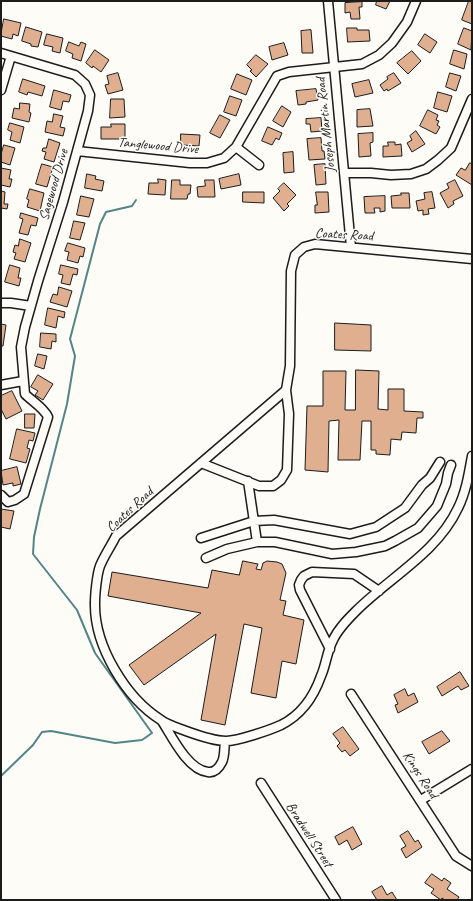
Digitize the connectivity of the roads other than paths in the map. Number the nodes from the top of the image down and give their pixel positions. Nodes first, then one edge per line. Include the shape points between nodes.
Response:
1 (328, 1) edge
2 (416, 1) edge
3 (1, 53) edge
4 (11, 56) junction
5 (334, 68) junction
6 (1, 90) edge
7 (472, 99) edge
8 (236, 148) junction
9 (77, 150) junction
10 (259, 165) dead end
11 (344, 173) junction
12 (351, 247) junction
13 (472, 259) edge
14 (1, 303) edge
15 (31, 306) junction
16 (23, 381) junction
17 (1, 385) edge
18 (286, 390) junction
19 (472, 456) edge
20 (440, 462) dead end
21 (201, 463) junction
22 (450, 465) dead end
23 (248, 481) junction
24 (1, 495) edge
25 (254, 521) junction
26 (200, 538) dead end
27 (257, 542) junction
28 (206, 558) dead end
29 (379, 591) junction
30 (330, 649) junction
31 (351, 694) dead end
32 (162, 721) junction
33 (226, 741) junction
34 (472, 769) edge
35 (261, 783) dead end
36 (421, 800) junction
37 (472, 866) edge
38 (336, 900) edge

1 - 5 street, Joseph Martin Road
2 - 5 street via 408,22 379,55 362,64
3 - 4 street, Sagewood Drive
4 - 6 street
4 - 9 street, Sagewood Drive via 75,76 85,84 90,96
5 - 8 street, Tanglewood Drive via 289,72 277,76
5 - 11 street, Joseph Martin Road
7 - 11 street via 450,148 426,169 411,174 391,175
8 - 9 street, Tanglewood Drive via 224,158 207,163
8 - 10 street
9 - 15 street, Sagewood Drive
11 - 12 street, Joseph Martin Road
12 - 13 street, Coates Road
12 - 18 street, Coates Road via 315,244 304,247 295,255 291,271 290,366
14 - 15 street
15 - 16 street, Sagewood Drive via 21,347
16 - 17 street
16 - 24 street, Sagewood Drive via 25,394 46,411 48,417 24,494 8,502
18 - 21 street, Coates Road
18 - 23 street via 289,414 287,470 281,480 273,486 259,486
19 - 29 street, Coates Road via 458,508 445,531 432,546
20 - 25 street via 405,508 376,527 350,534 274,520
21 - 23 street
21 - 32 street, Coates Road via 116,536 100,567 95,604 98,630 106,653 135,699
22 - 27 street via 437,506 418,528 385,546 332,554 275,542
23 - 25 street
25 - 26 street
25 - 27 street
27 - 28 street via 227,549
29 - 30 street, Coates Road via 343,624
29 - 30 street via 354,574 312,572 304,576 299,585 300,590
30 - 33 street, Coates Road via 321,677 307,703 297,715 281,725
31 - 36 street, Kings Road
32 - 33 street, Coates Road via 198,736
32 - 33 street via 195,768 203,772 218,769
34 - 36 street
35 - 38 street, Bradwell Street
36 - 37 street, Kings Road via 456,856

